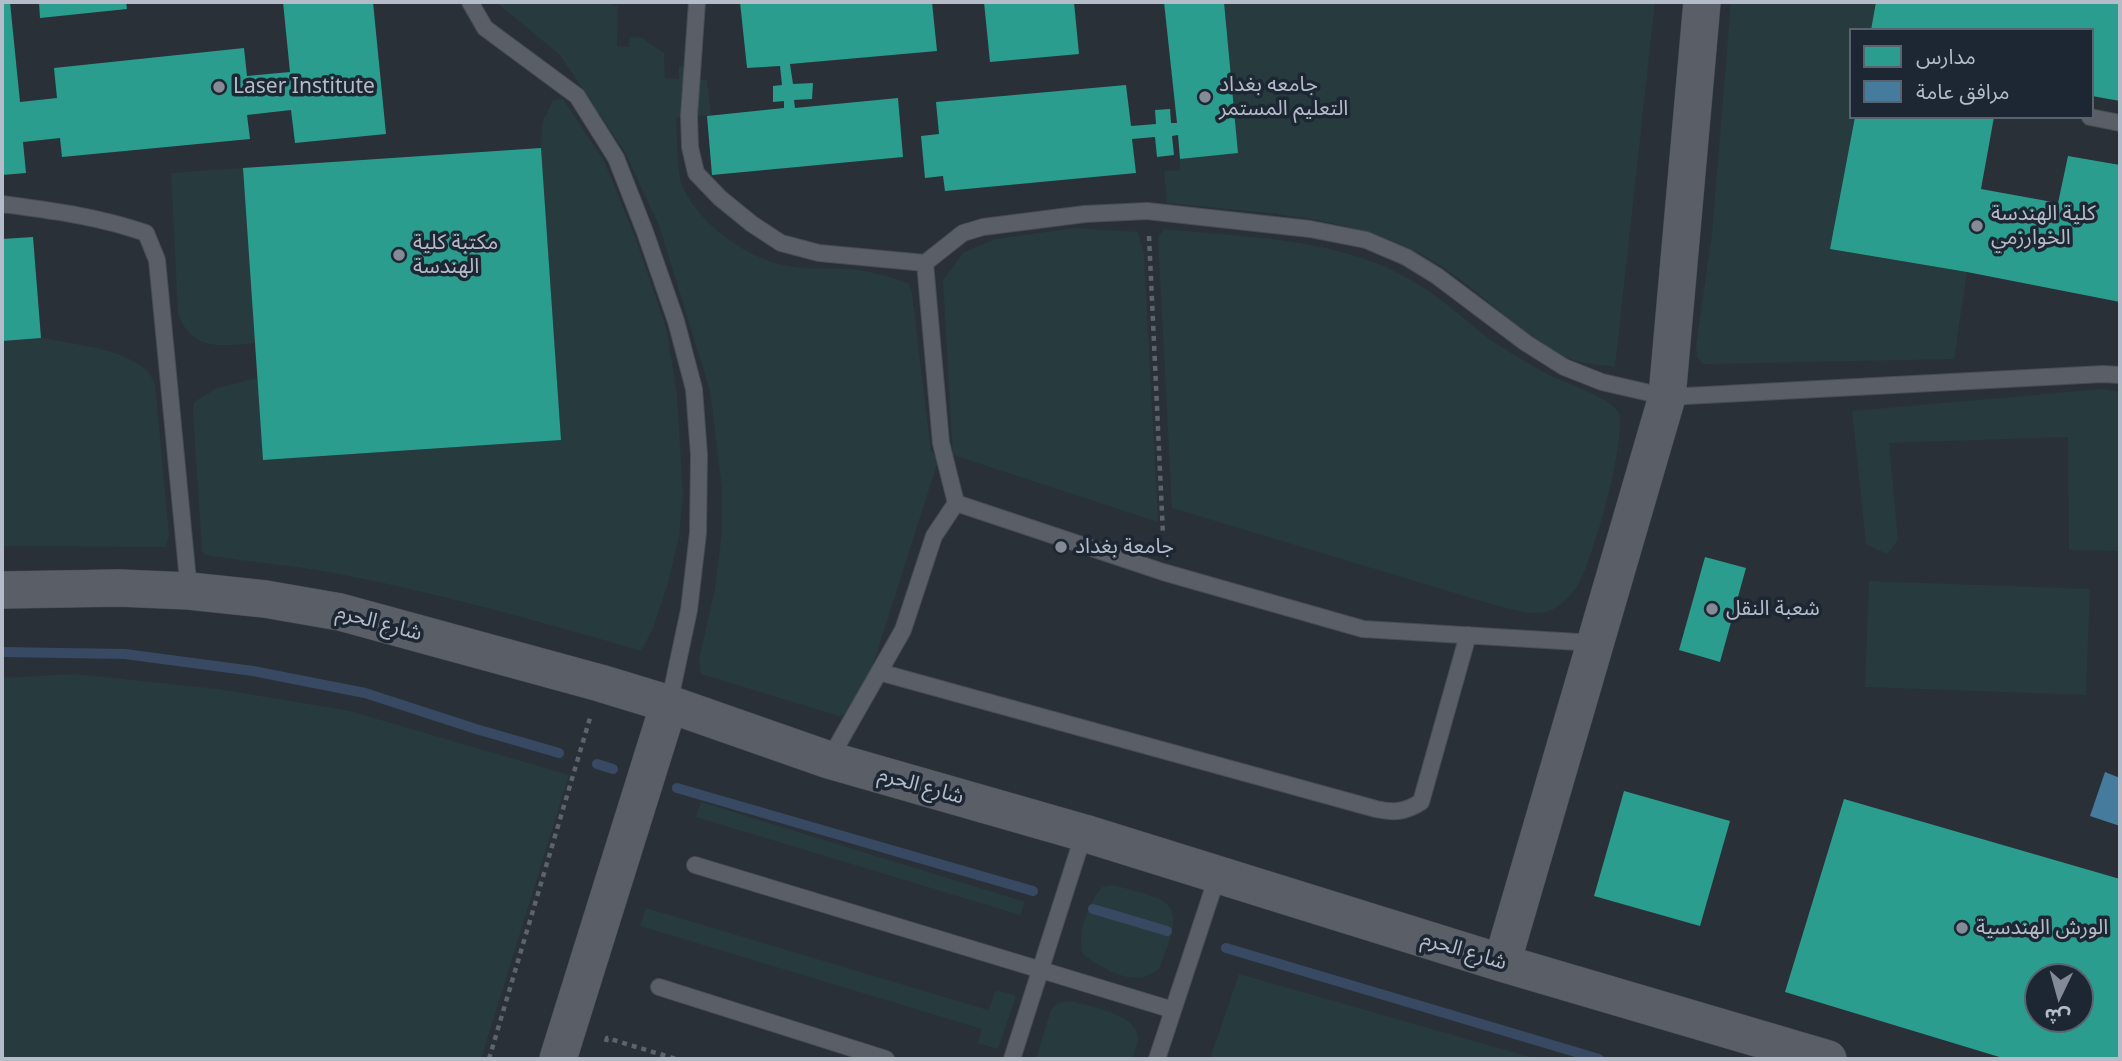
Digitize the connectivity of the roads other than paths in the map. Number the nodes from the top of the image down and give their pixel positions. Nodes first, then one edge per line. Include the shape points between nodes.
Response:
1 (470, 2) edge
2 (697, 2) edge
3 (1702, 2) edge
4 (2094, 118) edge
5 (2120, 123) edge
6 (2, 204) edge
7 (925, 263) junction
8 (2120, 375) edge
9 (1667, 397) junction
10 (956, 503) junction
11 (2, 590) edge
12 (188, 591) junction
13 (1468, 635) junction
14 (1595, 643) junction
15 (879, 672) junction
16 (669, 704) junction
17 (830, 760) junction
18 (1084, 833) junction
19 (695, 865) dead end
20 (1218, 874) junction
21 (1502, 962) junction
22 (1041, 970) junction
23 (659, 988) dead end
24 (1173, 1010) junction
25 (558, 1059) edge
26 (886, 1059) edge
27 (1012, 1059) edge
28 (1157, 1059) edge
29 (1828, 1059) edge

1 - 16 lane via 485,28 577,96 617,158 676,321 694,389 698,533 689,610
2 - 7 lane via 689,116 696,173 720,198 781,243 820,253
3 - 9 street
4 - 5 lane
6 - 12 lane via 76,213 146,233 157,260
7 - 9 lane via 962,233 1085,214 1147,211 1310,229 1366,240 1406,257 1564,367 1602,382
7 - 10 lane via 941,443
8 - 9 lane
9 - 14 street
10 - 13 lane via 1163,572 1363,628
10 - 15 lane via 933,536 903,630
11 - 12 street, شارع الحرم via 119,587
12 - 16 street, شارع الحرم via 340,612
13 - 14 lane
13 - 15 lane via 1421,802 1395,813
14 - 21 street
15 - 17 lane
16 - 17 street, شارع الحرم
16 - 25 street
17 - 18 street, شارع الحرم
18 - 20 street, شارع الحرم
18 - 22 lane
19 - 22 lane
20 - 21 street, شارع الحرم
20 - 24 lane
21 - 29 street, شارع الحرم
22 - 24 lane
22 - 27 lane
23 - 26 lane
24 - 28 lane

